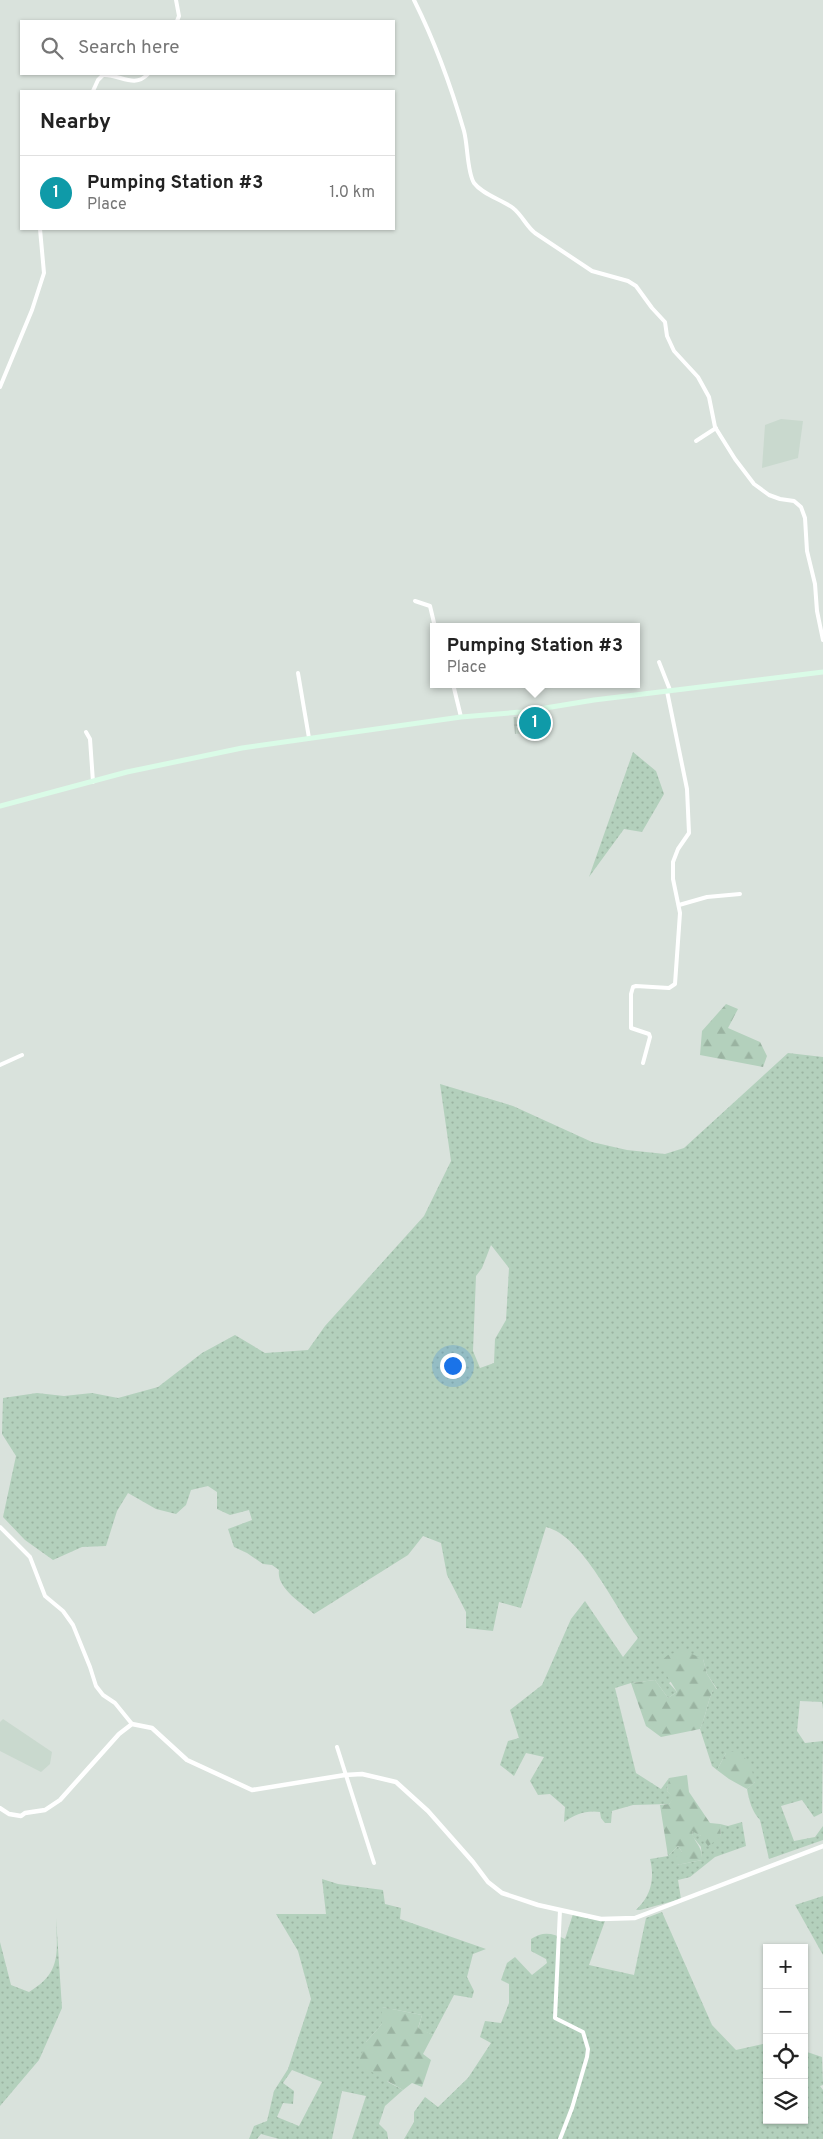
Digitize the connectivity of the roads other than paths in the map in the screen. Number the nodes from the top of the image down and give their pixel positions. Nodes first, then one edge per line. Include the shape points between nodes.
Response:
1 (176, 0) edge
2 (414, 0) edge
3 (177, 20) edge
4 (103, 75) edge
5 (115, 75) edge
6 (146, 75) edge
7 (93, 90) edge
8 (40, 230) edge
9 (0, 387) edge
10 (716, 428) junction
11 (696, 441) dead end
12 (415, 601) dead end
13 (434, 623) edge
14 (823, 640) edge
15 (659, 662) dead end
16 (298, 672) dead end
17 (823, 672) edge
18 (454, 688) edge
19 (668, 691) junction
20 (461, 717) junction
21 (86, 732) dead end
22 (309, 738) junction
23 (93, 782) junction
24 (0, 806) edge
25 (740, 894) dead end
26 (679, 905) junction
27 (22, 1055) dead end
28 (643, 1064) dead end
29 (0, 1065) edge
30 (0, 1526) edge
31 (132, 1724) junction
32 (337, 1747) dead end
33 (345, 1775) junction
34 (0, 1808) edge
35 (823, 1846) edge
36 (374, 1863) dead end
37 (560, 1910) junction
38 (560, 2139) edge

1 - 3 street via 179,16
2 - 10 street via 439,54 464,133 469,171 474,182 512,207 528,228 592,271 628,280 636,286 666,322 667,336 674,351 698,377 708,397
4 - 7 street
5 - 6 street via 137,81
8 - 9 street via 44,273
10 - 11 street
10 - 14 street via 754,484 769,495 794,501 801,507
12 - 13 street via 430,606
15 - 19 street
16 - 22 street
17 - 19 main road
18 - 20 street
19 - 20 main road via 521,712
19 - 26 street via 687,789 689,834 673,862
20 - 22 main road
21 - 23 street via 90,739
22 - 23 main road via 208,754
23 - 24 main road
25 - 26 street via 707,897
26 - 28 street via 675,984 669,988 636,986 631,994 631,1028 650,1037
27 - 29 street
30 - 31 street via 30,1557 45,1596 64,1611 73,1625 96,1686 115,1702
31 - 33 street via 152,1728 187,1760 252,1790
31 - 34 street via 119,1734 60,1800 45,1810 21,1816
32 - 33 street
33 - 36 street
33 - 37 street via 372,1776 396,1782 428,1811 488,1882 502,1893
35 - 37 street via 635,1918 601,1919
37 - 38 street via 555,2018 583,2032 588,2049

